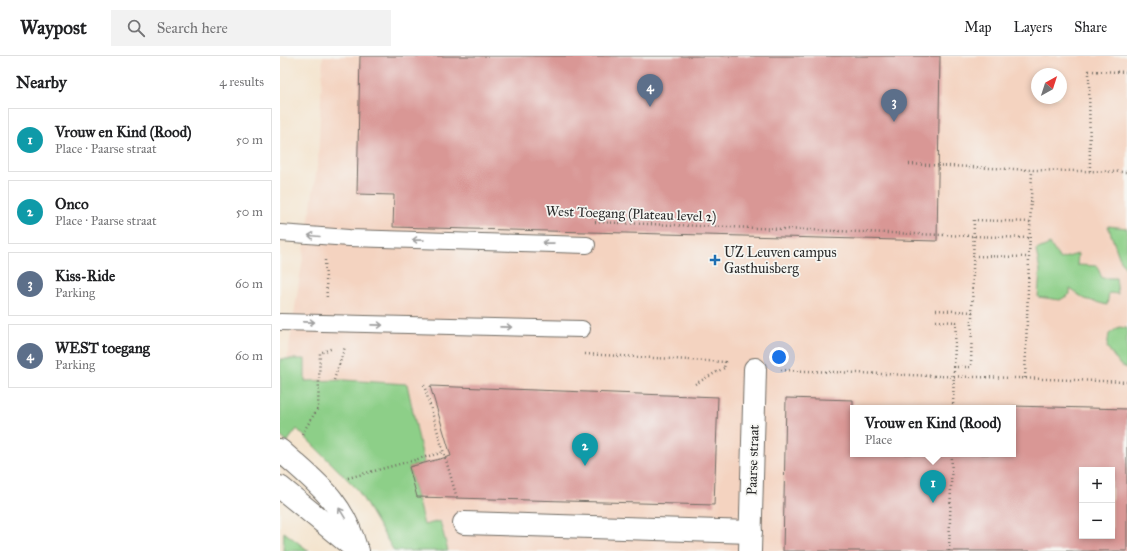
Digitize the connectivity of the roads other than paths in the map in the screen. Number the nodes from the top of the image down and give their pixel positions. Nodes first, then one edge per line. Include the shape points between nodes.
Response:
1 (280, 233) edge
2 (586, 244) dead end
3 (280, 322) edge
4 (582, 328) dead end
5 (756, 369) road end
6 (280, 450) edge
7 (280, 487) edge
8 (464, 523) road end
9 (750, 542) edge
10 (357, 550) edge

2 -> 1 lane via 324,237
3 -> 4 lane
5 - 9 street, Paarse straat
10 -> 6 street via 350,528 330,496
7 - 10 street
8 - 9 street

